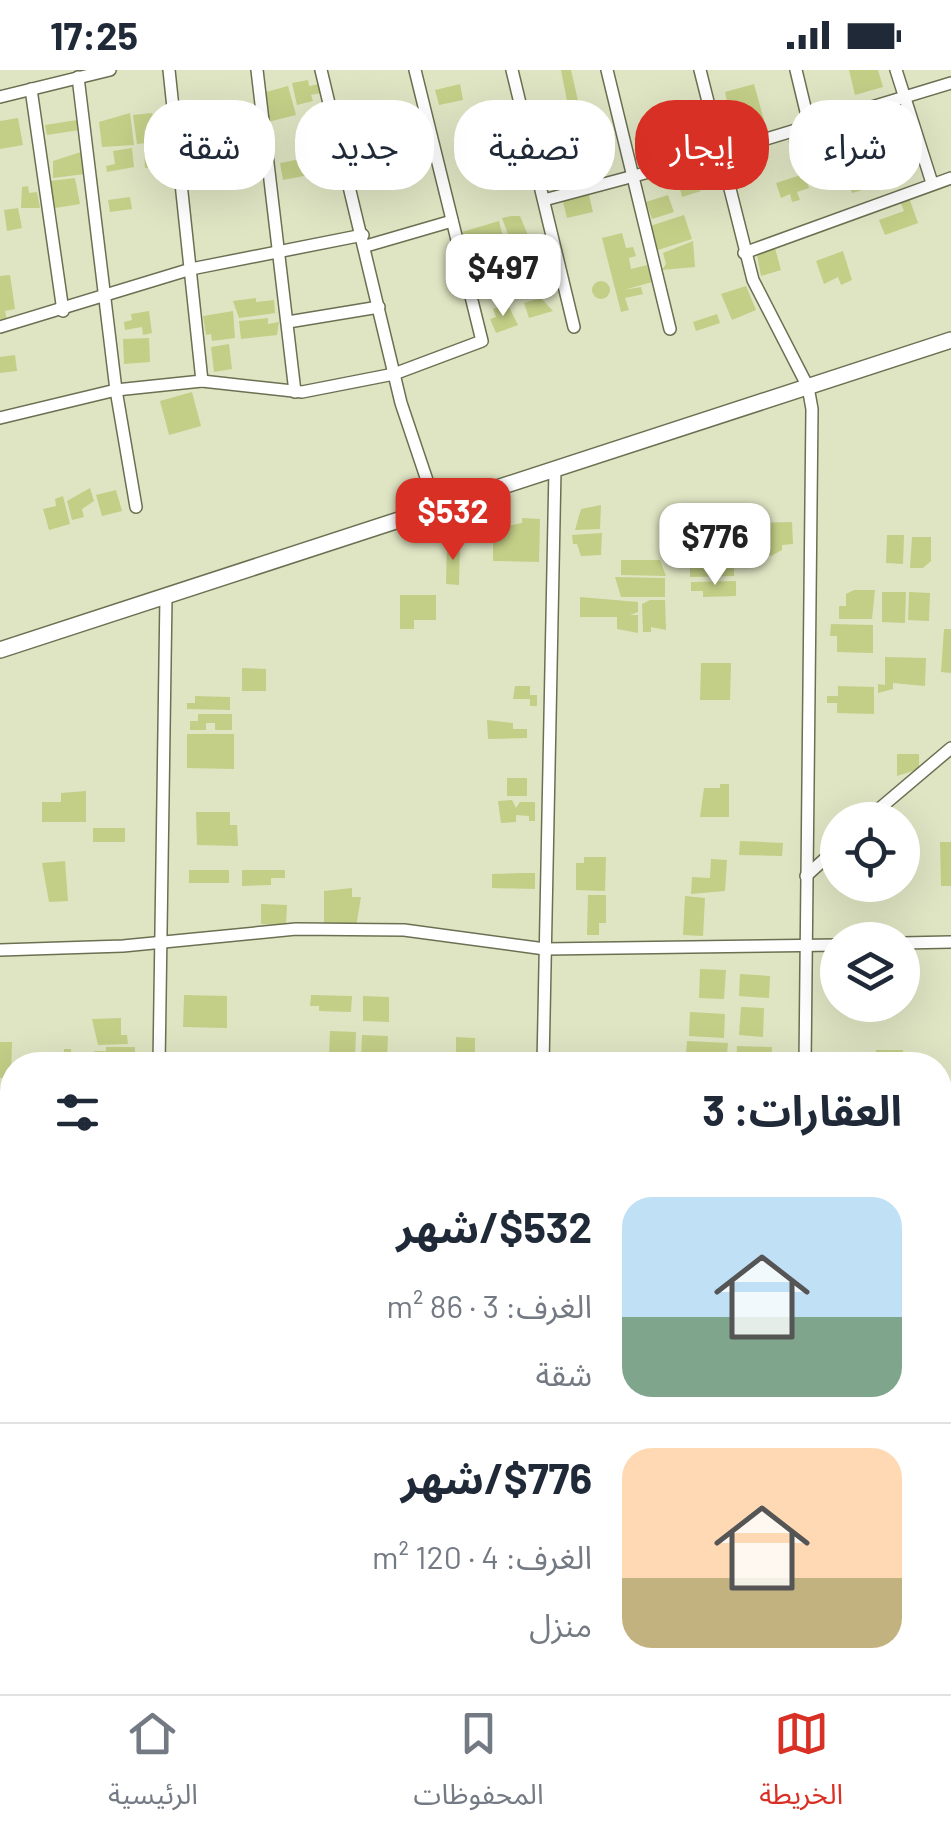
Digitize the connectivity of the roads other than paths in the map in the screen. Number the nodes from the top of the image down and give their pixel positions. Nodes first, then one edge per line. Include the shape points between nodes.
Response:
1 (169, 70) edge
2 (257, 70) edge
3 (321, 70) edge
4 (415, 70) edge
5 (512, 70) edge
6 (607, 70) edge
7 (700, 70) edge
8 (796, 70) edge
9 (896, 70) edge
10 (102, 71) edge
11 (78, 78) junction
12 (951, 83) edge
13 (31, 90) junction
14 (904, 97) junction
15 (0, 98) edge
16 (707, 100) edge
17 (803, 100) edge
18 (893, 100) edge
19 (633, 178) junction
20 (951, 178) edge
21 (932, 183) junction
22 (729, 190) edge
23 (544, 200) junction
24 (452, 221) junction
25 (364, 241) junction
26 (744, 253) junction
27 (281, 254) junction
28 (191, 270) junction
29 (106, 296) junction
30 (379, 307) junction
31 (63, 312) junction
32 (288, 322) junction
33 (0, 327) edge
34 (574, 327) dead end
35 (670, 329) dead end
36 (951, 340) edge
37 (394, 374) junction
38 (202, 380) junction
39 (808, 387) junction
40 (116, 390) junction
41 (295, 392) junction
42 (0, 418) edge
43 (555, 469) junction
44 (136, 507) dead end
45 (436, 508) junction
46 (166, 596) junction
47 (0, 650) edge
48 (951, 748) edge
49 (887, 802) edge
50 (820, 863) edge
51 (806, 876) junction
52 (160, 942) junction
53 (951, 942) edge
54 (920, 943) edge
55 (806, 946) junction
56 (820, 946) edge
57 (0, 950) edge
58 (545, 950) junction
59 (159, 1052) edge
60 (543, 1052) edge
61 (805, 1052) edge

1 - 28 street
2 - 27 street
3 - 25 street
4 - 24 street
5 - 23 street
6 - 19 street
7 - 16 street
8 - 17 street
9 - 14 street
10 - 11 street
11 - 13 street
11 - 29 street
12 - 14 street
13 - 15 street
13 - 31 street
14 - 18 street
14 - 21 street
19 - 23 street
19 - 35 street
20 - 21 street
21 - 26 street
22 - 26 street
23 - 34 street
24 - 25 street
24 - 37 street via 482,340
25 - 27 street
25 - 30 street
26 - 39 street
27 - 28 street
27 - 32 street
28 - 29 street
28 - 38 street
29 - 31 street
29 - 40 street
30 - 32 street
30 - 37 street
31 - 33 street
32 - 41 street
36 - 39 street
37 - 41 street
37 - 45 street
38 - 40 street
38 - 41 street
39 - 43 street
39 - 51 street via 813,428
40 - 42 street
40 - 44 street
43 - 45 street
43 - 58 street
45 - 46 street
46 - 47 street
46 - 52 street
48 - 49 street
50 - 51 street
51 - 55 street
52 - 57 street
52 - 58 street via 296,930 404,930
52 - 59 street
53 - 54 street
55 - 56 street
55 - 58 street
55 - 61 street
58 - 60 street

